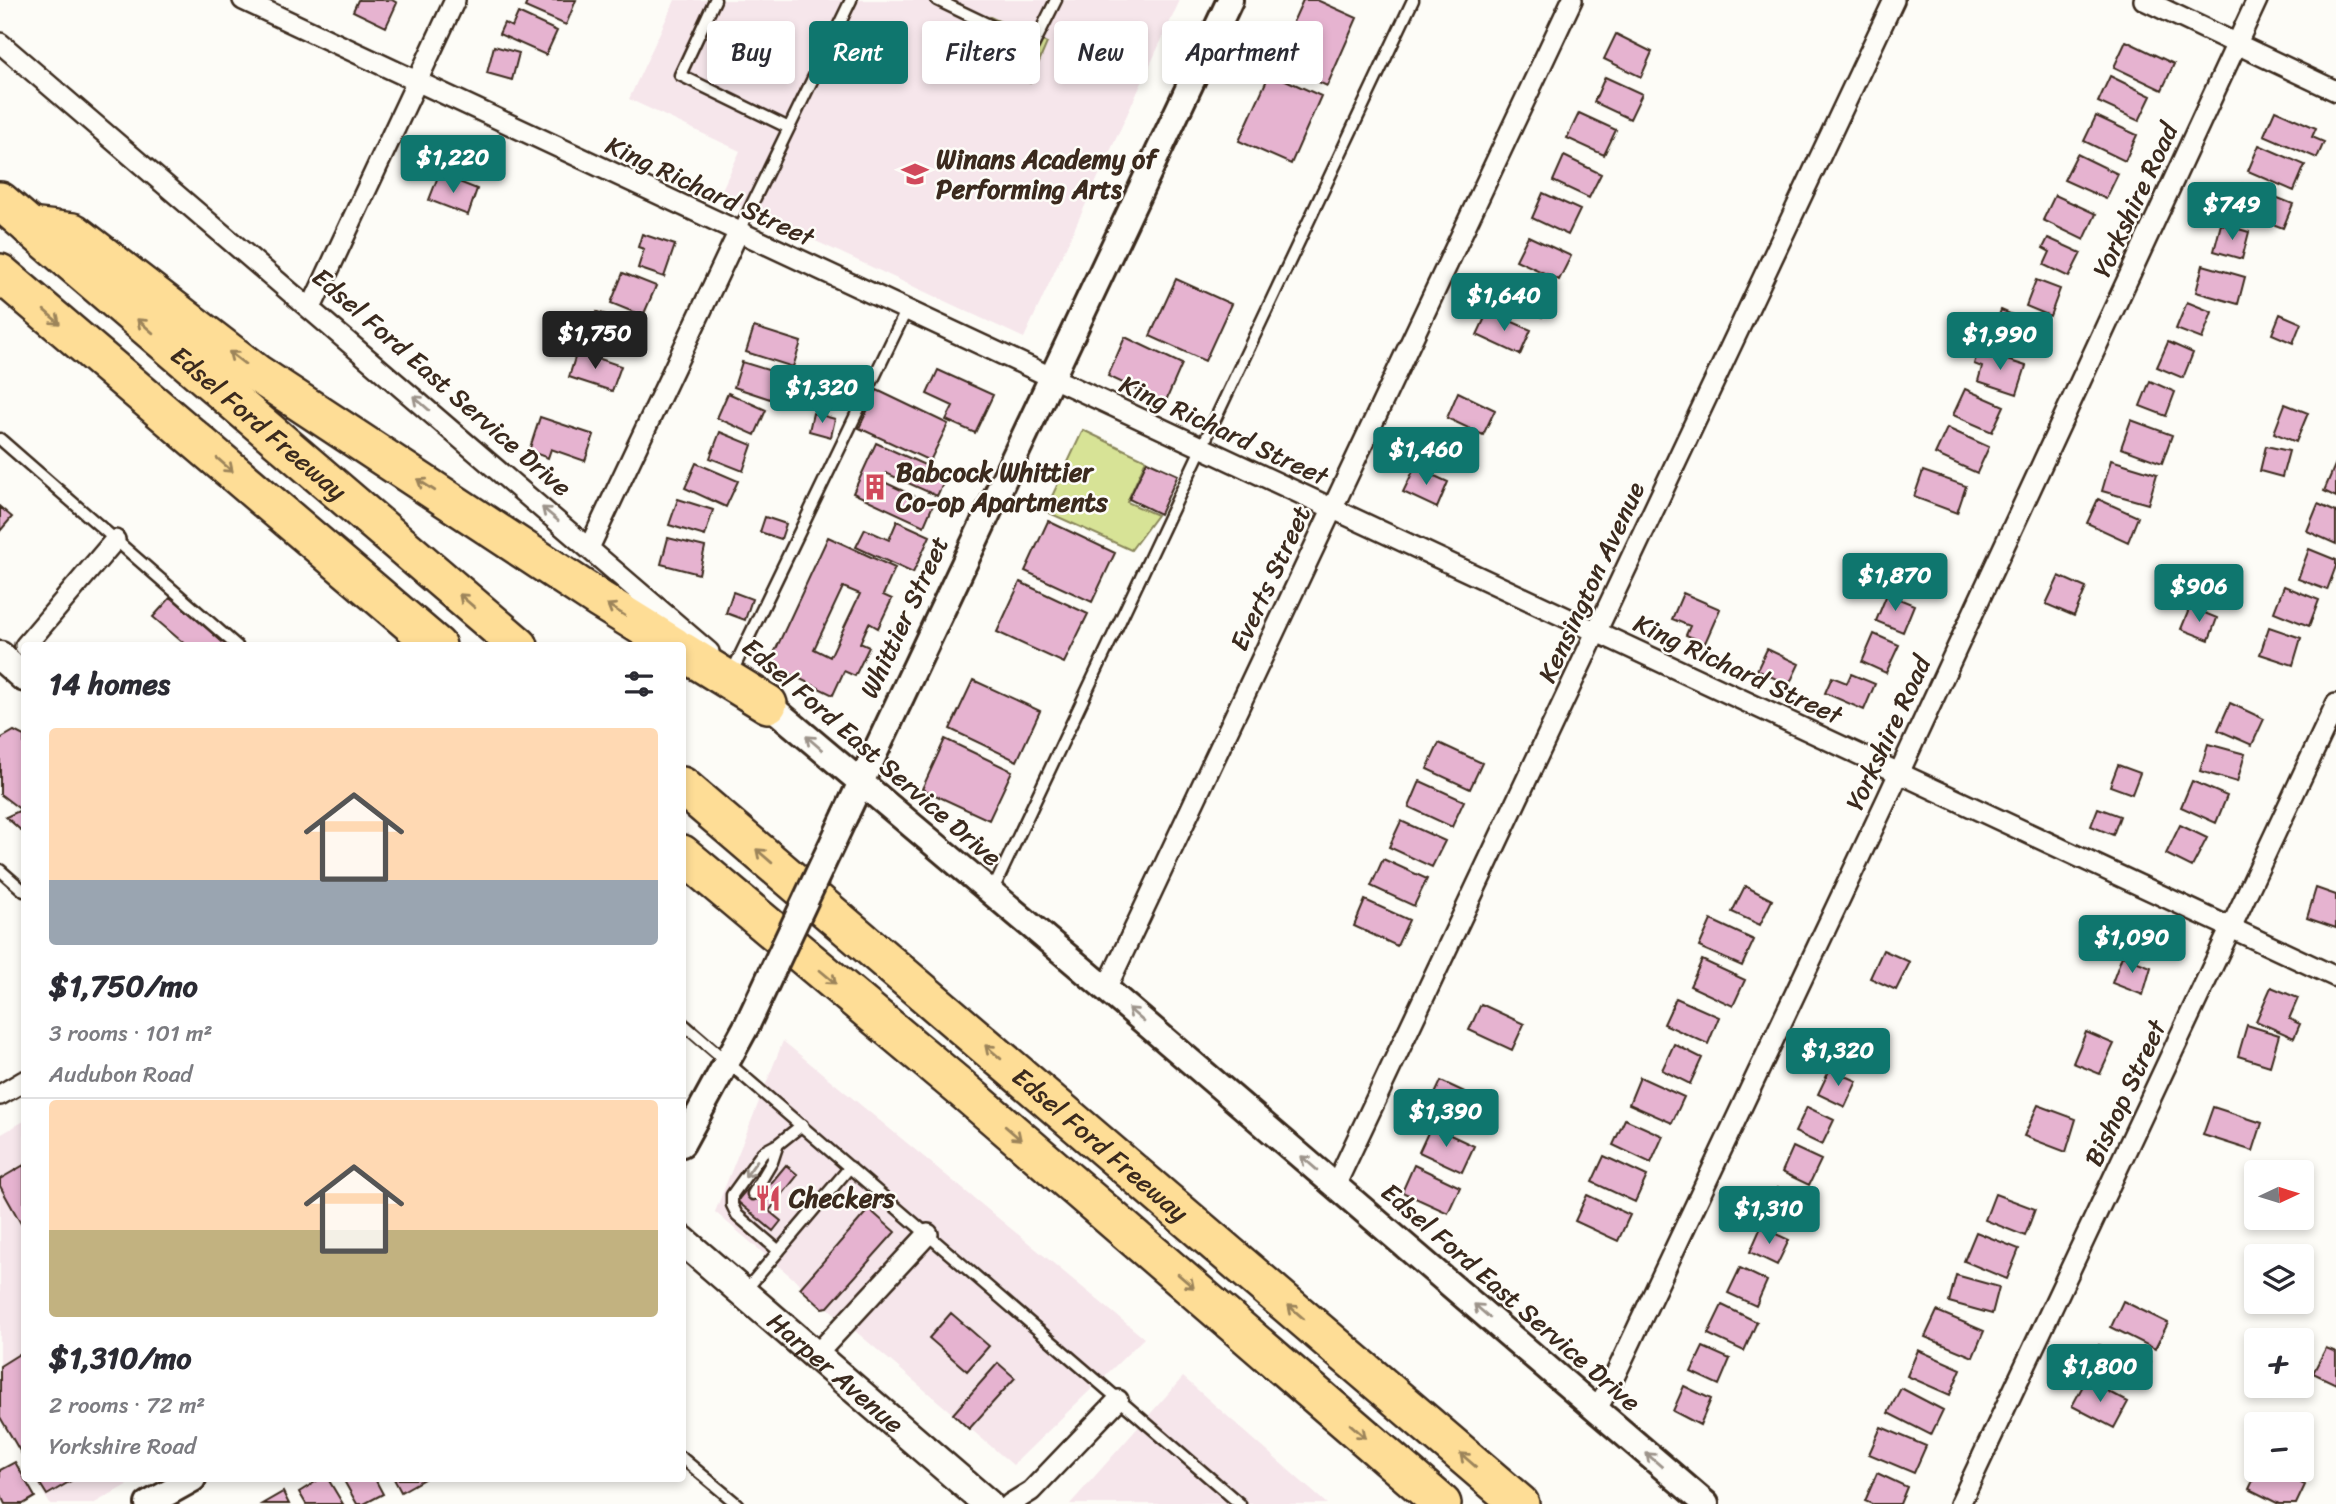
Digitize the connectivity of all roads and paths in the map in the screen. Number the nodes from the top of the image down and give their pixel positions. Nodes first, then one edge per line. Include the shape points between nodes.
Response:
1 (243, 0) edge
2 (455, 0) edge
3 (715, 0) edge
4 (851, 0) edge
5 (937, 0) edge
6 (1056, 0) edge
7 (1230, 0) edge
8 (1413, 0) edge
9 (1572, 0) edge
10 (1894, 0) edge
11 (2144, 0) edge
12 (2257, 0) edge
13 (0, 43) edge
14 (2237, 44) junction
15 (417, 82) junction
16 (2336, 91) edge
17 (789, 128) junction
18 (0, 201) edge
19 (30, 227) junction
20 (738, 233) junction
21 (0, 273) edge
22 (311, 308) junction
23 (906, 312) junction
24 (1050, 378) junction
25 (0, 439) edge
26 (1201, 449) junction
27 (1332, 509) junction
28 (115, 540) junction
29 (589, 548) junction
30 (1597, 632) junction
31 (29, 642) edge
32 (232, 642) edge
33 (432, 642) edge
34 (514, 642) edge
35 (668, 642) edge
36 (686, 653) edge
37 (732, 672) junction
38 (768, 704) junction
39 (2336, 704) edge
40 (1898, 773) junction
41 (860, 783) junction
42 (686, 789) edge
43 (686, 857) edge
44 (0, 870) edge
45 (21, 888) edge
46 (992, 893) junction
47 (2232, 928) junction
48 (2336, 977) edge
49 (1106, 989) junction
50 (686, 1026) edge
51 (727, 1060) junction
52 (21, 1083) edge
53 (0, 1095) edge
54 (802, 1125) junction
55 (686, 1134) edge
56 (779, 1144) junction
57 (850, 1167) junction
58 (1335, 1186) junction
59 (752, 1194) dead end
60 (743, 1206) dead end
61 (744, 1221) junction
62 (928, 1234) junction
63 (686, 1243) edge
64 (779, 1251) junction
65 (743, 1292) junction
66 (816, 1355) junction
67 (1118, 1400) junction
68 (1596, 1410) junction
69 (686, 1461) edge
70 (187, 1482) edge
71 (149, 1504) edge
72 (737, 1504) edge
73 (988, 1504) edge
74 (1010, 1504) edge
75 (1240, 1504) edge
76 (1442, 1504) edge
77 (1520, 1504) edge
78 (1706, 1504) edge
79 (1960, 1504) edge

1 - 15 street, King Richard Street
2 - 15 street
3 - 17 lane via 680,75
4 - 17 lane
5 - 6 lane via 1033,46
7 - 24 street, Whittier Street
8 - 26 lane
9 - 27 street, Everts Street
10 - 30 street, Kensington Avenue
11 - 14 street
12 - 14 street, Yorkshire Road
13 - 22 street, Edsel Ford East Service Drive
14 - 16 street
14 - 40 street, Yorkshire Road
15 - 20 street, King Richard Street
15 - 22 street
17 - 20 lane
18 - 19 highway, Edsel Ford Freeway
34 -> 19 highway, Edsel Ford Freeway
35 -> 19 highway via 256,373 73,232
20 - 23 street, King Richard Street
20 - 29 street
21 -> 33 highway, Edsel Ford Freeway
29 -> 22 street, Edsel Ford East Service Drive
23 - 24 street, King Richard Street
23 - 37 lane
24 - 26 street, King Richard Street
24 - 41 street, Whittier Street
25 - 28 lane
26 - 27 street, King Richard Street
26 - 46 lane
27 - 30 street, King Richard Street
27 - 49 street, Everts Street
28 - 31 street
28 - 32 lane
29 - 37 street, Edsel Ford East Service Drive
30 - 40 street, King Richard Street
30 - 58 street, Kensington Avenue
36 - 38 highway
37 - 38 street, Edsel Ford East Service Drive
41 -> 38 street, Edsel Ford East Service Drive
39 - 47 street, Bishop Street
40 - 47 street, King Richard Street
40 - 68 street, Yorkshire Road
41 - 46 street, Edsel Ford East Service Drive
41 - 51 street, Whittier Street, bridge
77 -> 42 highway, Edsel Ford Freeway
43 -> 76 highway, Edsel Ford Freeway
44 - 45 lane
46 - 49 street, Edsel Ford East Service Drive
47 - 48 street, King Richard Street
47 - 79 street, Bishop Street
58 -> 49 street, Edsel Ford East Service Drive
50 - 51 lane
51 - 54 lane
51 - 55 street, Whittier Street
52 - 53 street
54 - 56 lane
54 - 57 lane
56 - 59 lane
56 -> 61 lane via 763,1152 732,1195 732,1205
57 - 62 lane
57 - 64 lane
68 -> 58 street, Edsel Ford East Service Drive
60 - 61 lane
61 - 64 lane
62 - 66 street
62 - 67 lane
63 - 65 main road, Harper Avenue
64 - 65 lane
65 - 66 main road, Harper Avenue
66 - 73 main road, Harper Avenue
67 - 74 street via 1031,1491
67 - 75 lane
78 -> 68 street, Edsel Ford East Service Drive
69 - 72 lane
70 - 71 street

